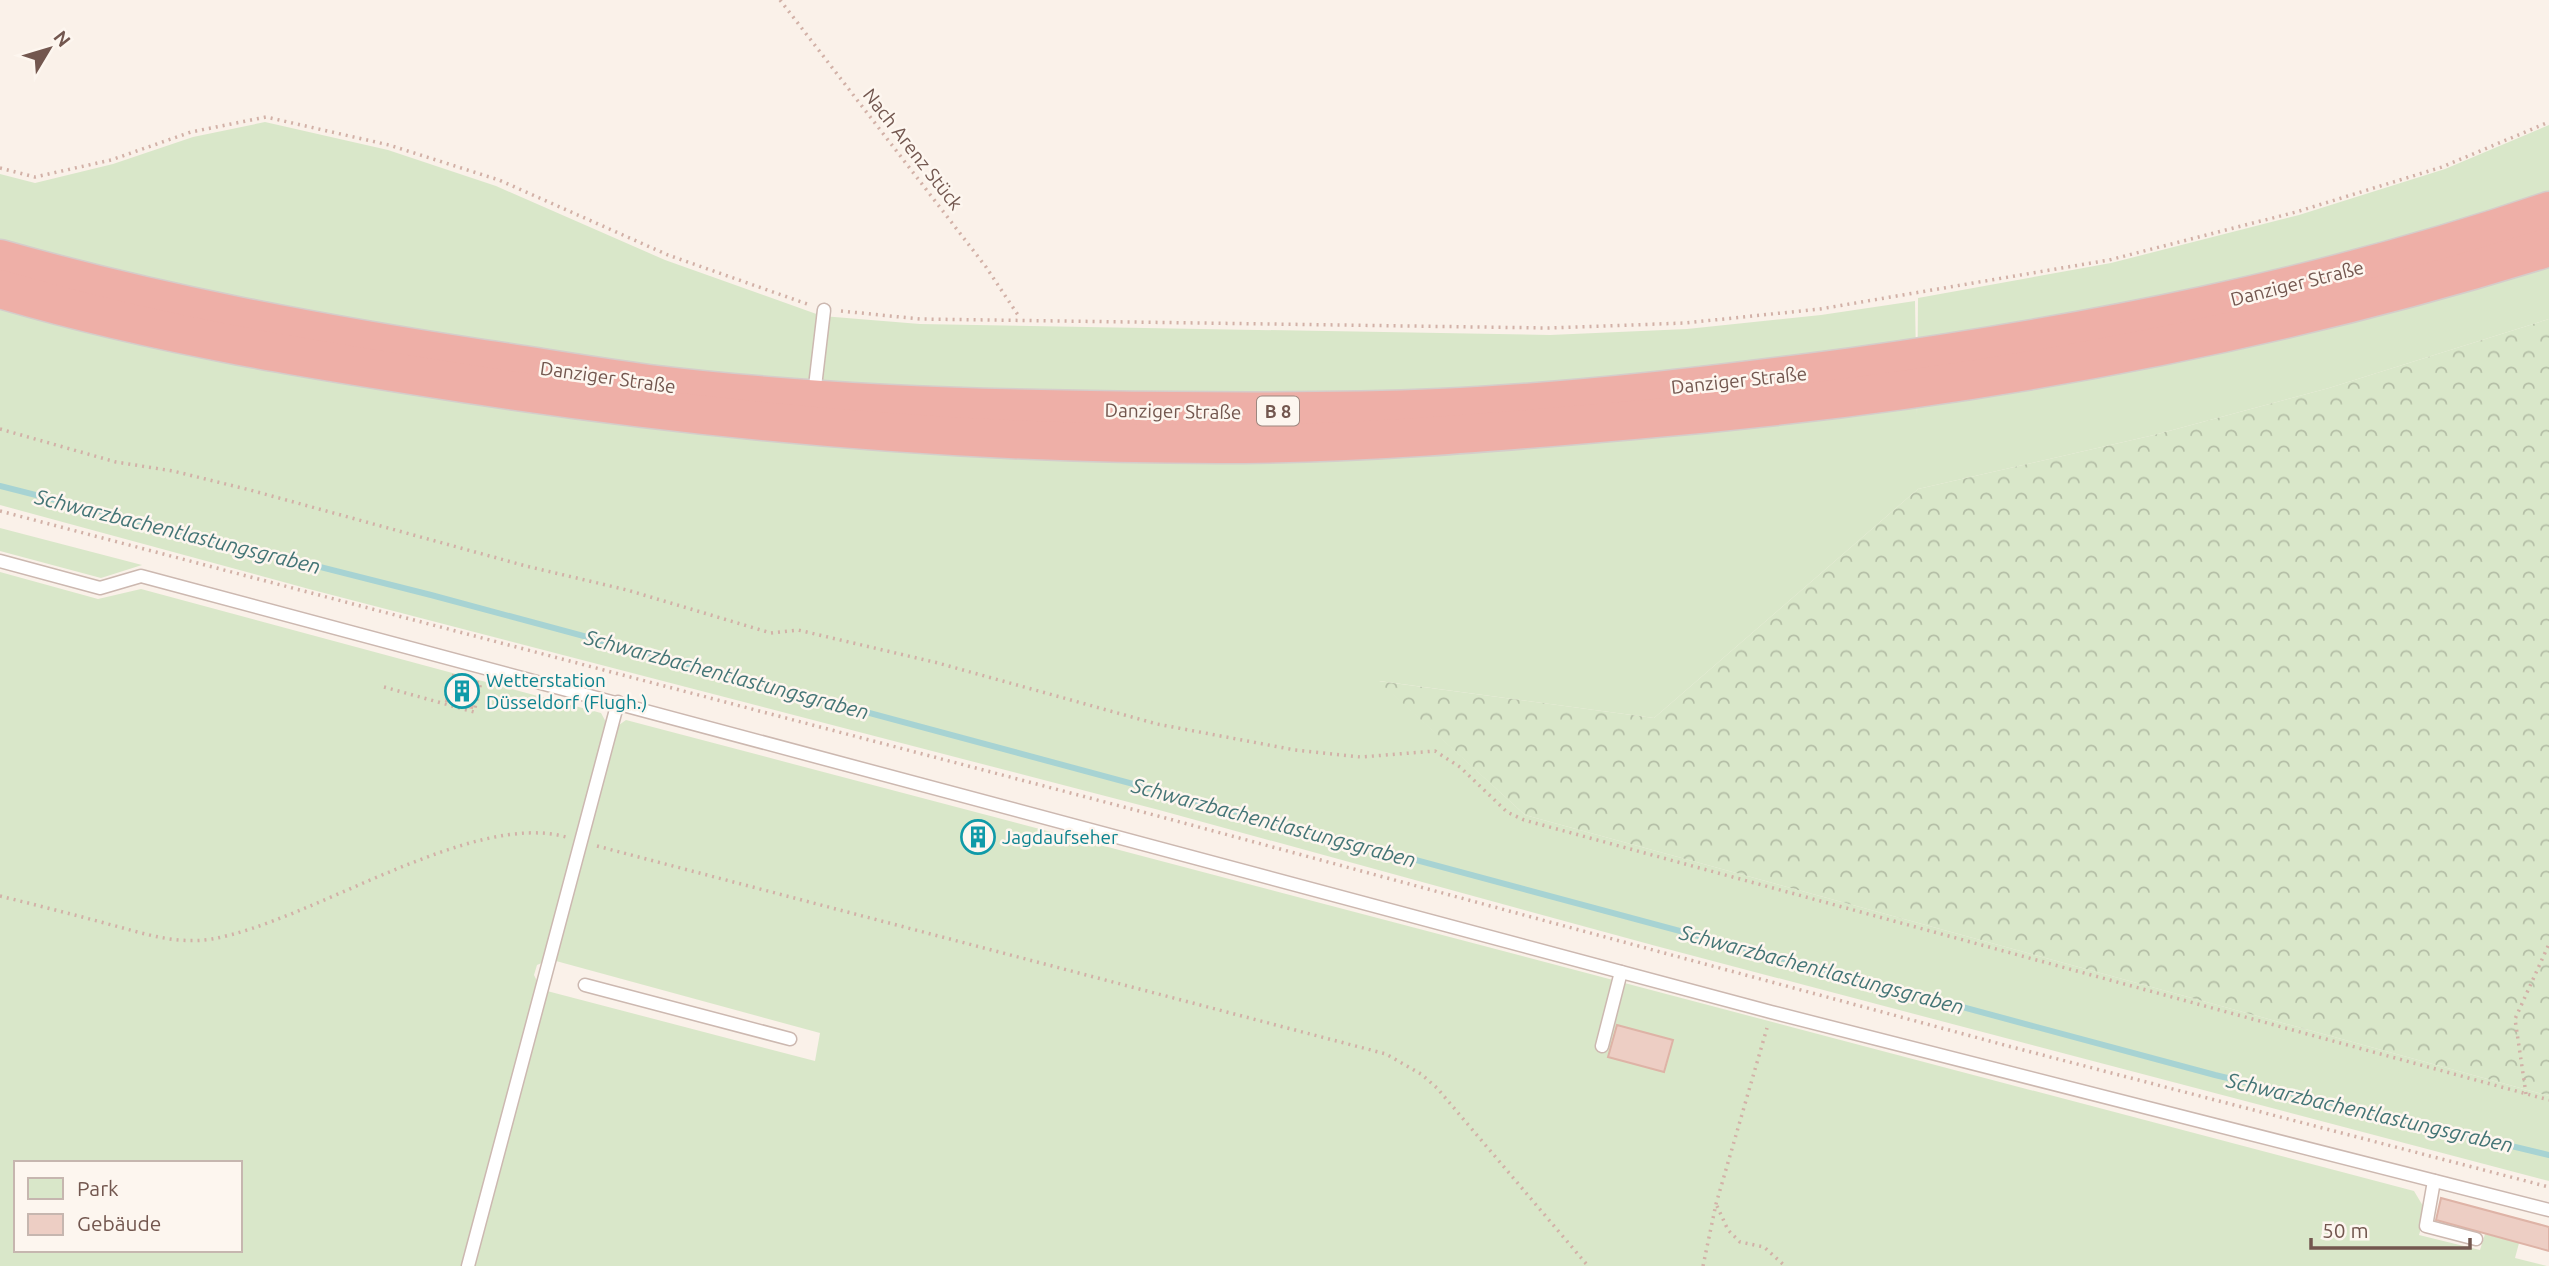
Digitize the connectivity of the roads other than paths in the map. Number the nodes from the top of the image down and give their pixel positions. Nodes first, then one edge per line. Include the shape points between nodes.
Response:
1 (2549, 211) edge
2 (2549, 247) edge
3 (0, 259) edge
4 (0, 289) edge
5 (824, 310) road end
6 (814, 399) junction
7 (0, 561) edge
8 (618, 702) junction
9 (1621, 972) junction
10 (585, 985) dead end
11 (790, 1039) dead end
12 (1602, 1046) dead end
13 (2434, 1181) junction
14 (2549, 1210) edge
15 (2476, 1239) dead end
16 (468, 1266) edge

1 - 6 highway, Danziger Straße / B 8 via 2328,276 2155,317 1953,353 1741,382 1444,408 1244,412 936,408
2 - 4 highway, Danziger Straße / B 8 via 2337,306 2162,346 1961,382 1746,411 1463,435 1221,444 934,436 643,411 188,337
3 - 6 highway, Danziger Straße / B 8 via 103,288 337,337 649,384
5 - 6 lane
7 - 8 lane via 100,587 141,576
8 - 9 lane
8 - 16 lane
9 - 12 lane
9 - 13 lane
10 - 11 lane
13 - 14 lane
13 - 15 lane via 2426,1226

